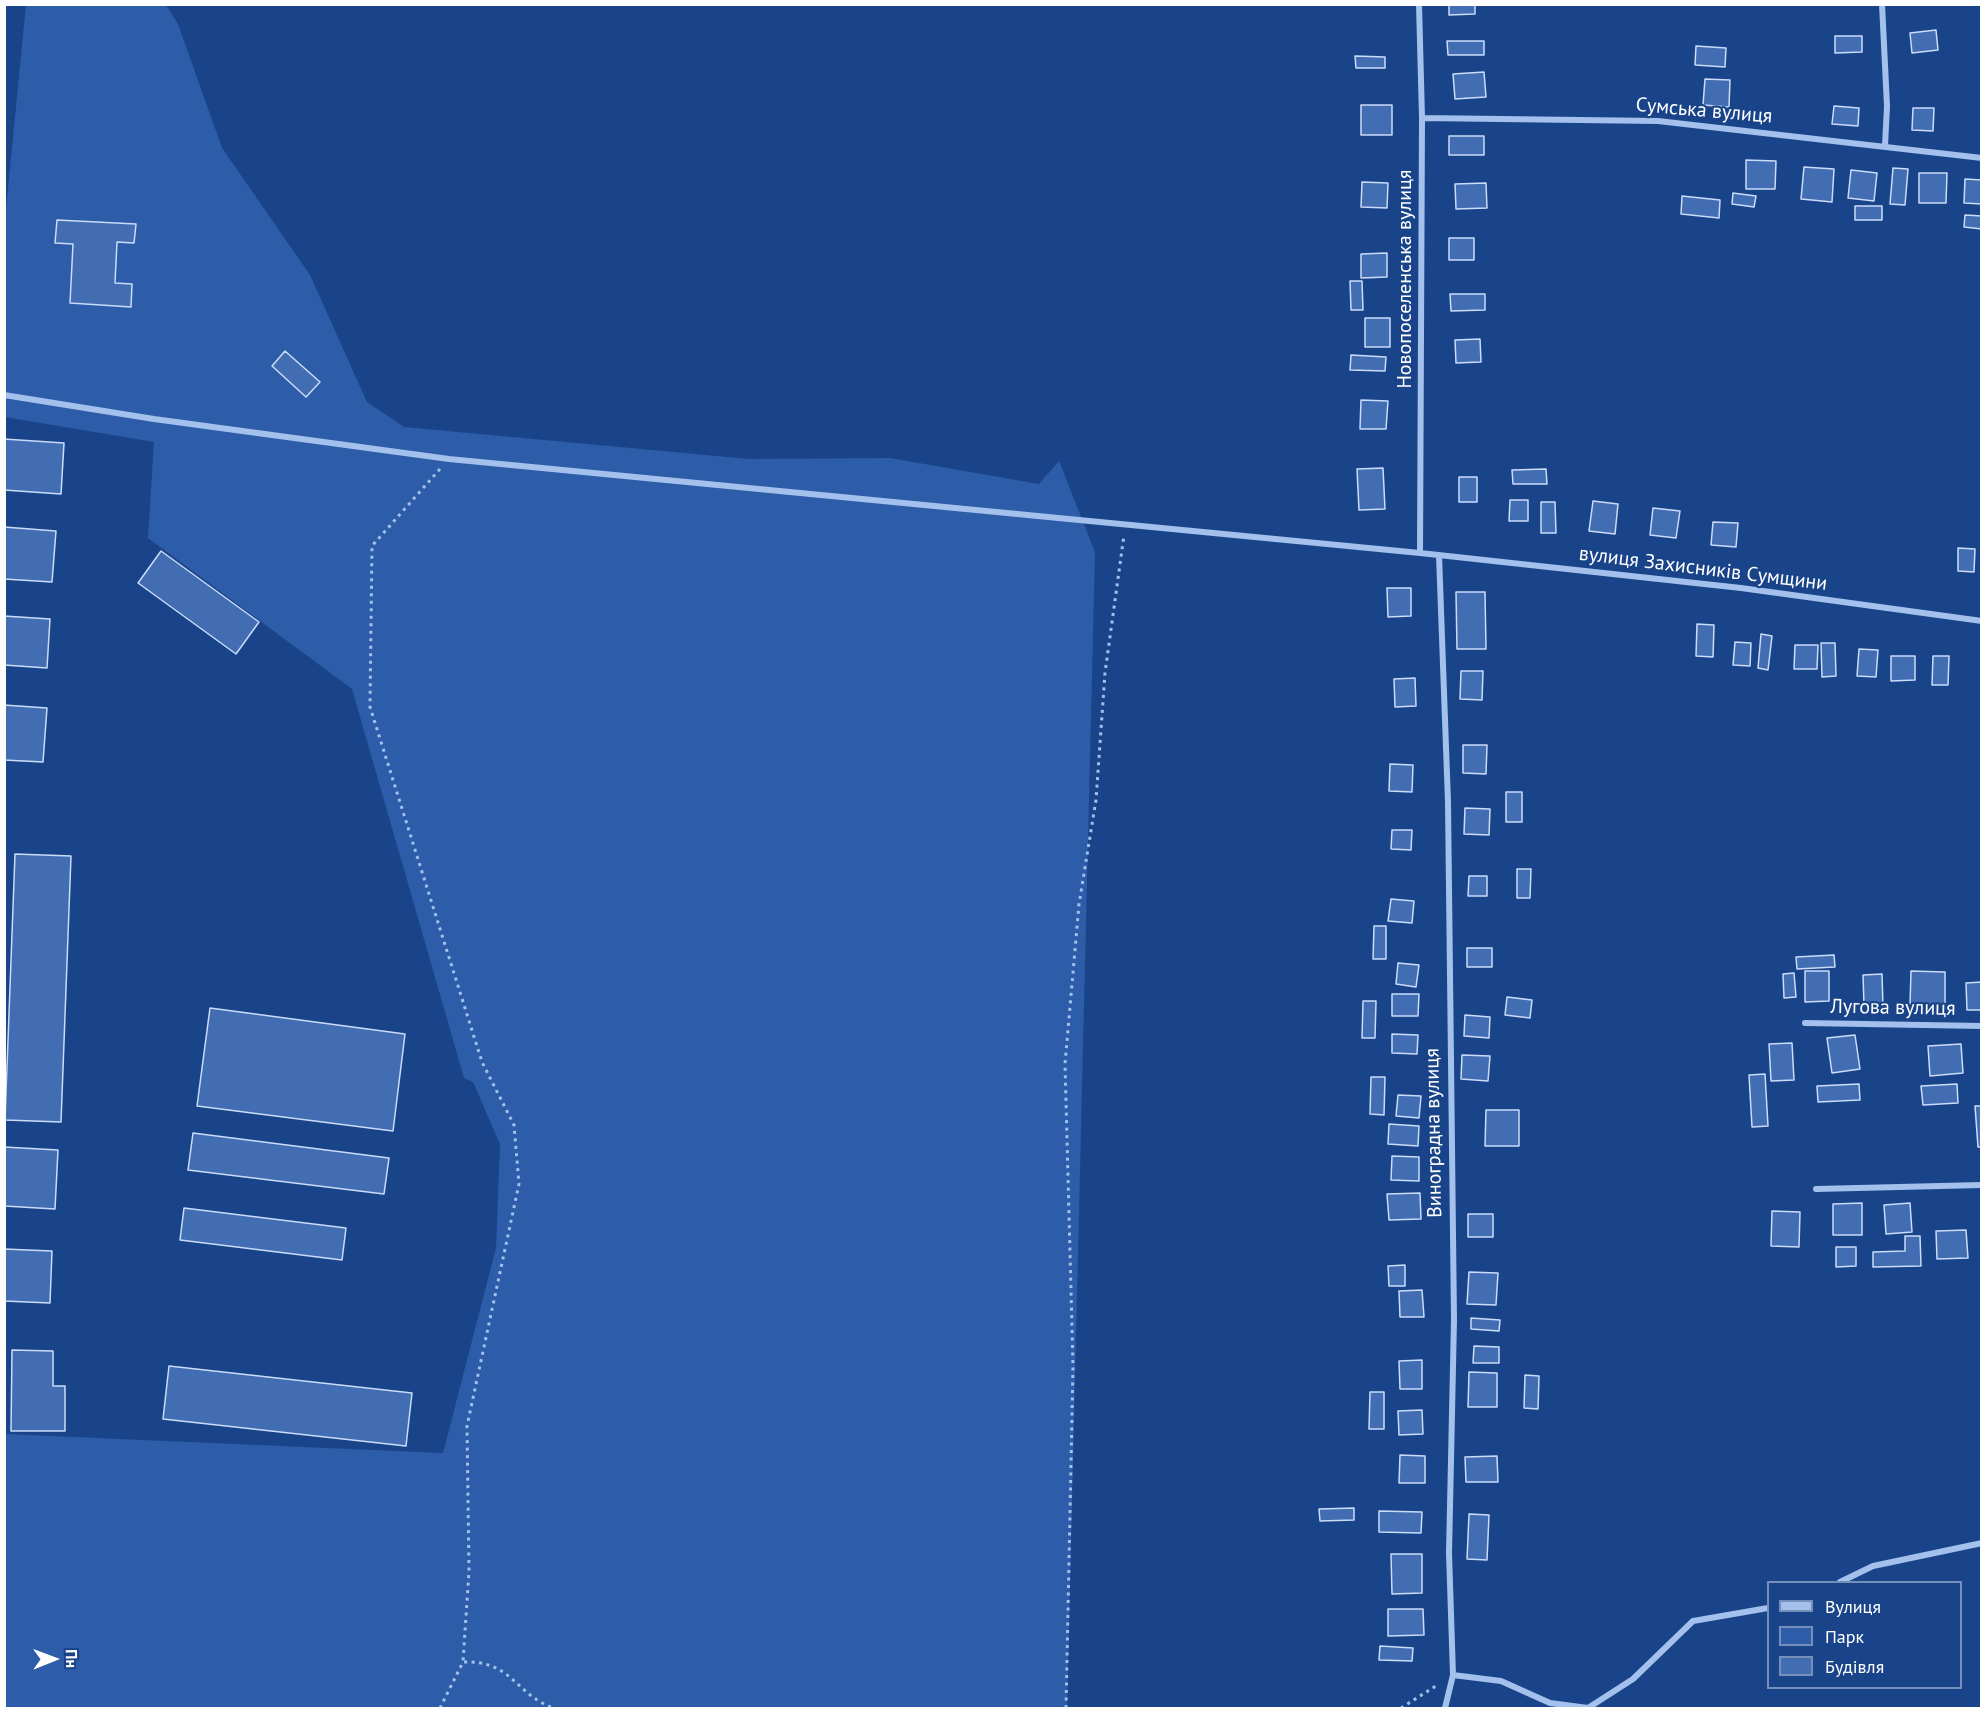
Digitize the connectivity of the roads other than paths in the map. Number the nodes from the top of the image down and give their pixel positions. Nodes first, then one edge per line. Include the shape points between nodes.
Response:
1 (1419, 4) edge
2 (1882, 4) edge
3 (1422, 118) junction
4 (1885, 146) junction
5 (1982, 158) edge
6 (4, 395) edge
7 (1420, 553) junction
8 (1439, 555) junction
9 (1982, 621) edge
10 (1805, 1023) dead end
11 (1982, 1026) edge
12 (1982, 1185) edge
13 (1816, 1189) dead end
14 (1982, 1543) edge
15 (1842, 1581) edge
16 (1767, 1608) edge
17 (1453, 1675) junction
18 (1445, 1708) edge

1 - 3 street, Новопоселенська вулиця
2 - 4 street
3 - 4 street, Сумська вулиця via 1658,121
3 - 7 street, Новопоселенська вулиця
4 - 5 street, Сумська вулиця
6 - 7 street, вулиця Захисників Сумщини via 449,459
7 - 8 street, вулиця Захисників Сумщини
8 - 9 street, вулиця Захисників Сумщини via 1741,588
8 - 17 street, Виноградна вулиця via 1448,813 1454,1320 1449,1553
10 - 11 street, Лугова вулиця
12 - 13 street
14 - 15 street via 1873,1566
16 - 17 street via 1693,1621 1634,1679 1588,1708 1550,1703 1501,1681
17 - 18 street, Виноградна вулиця

